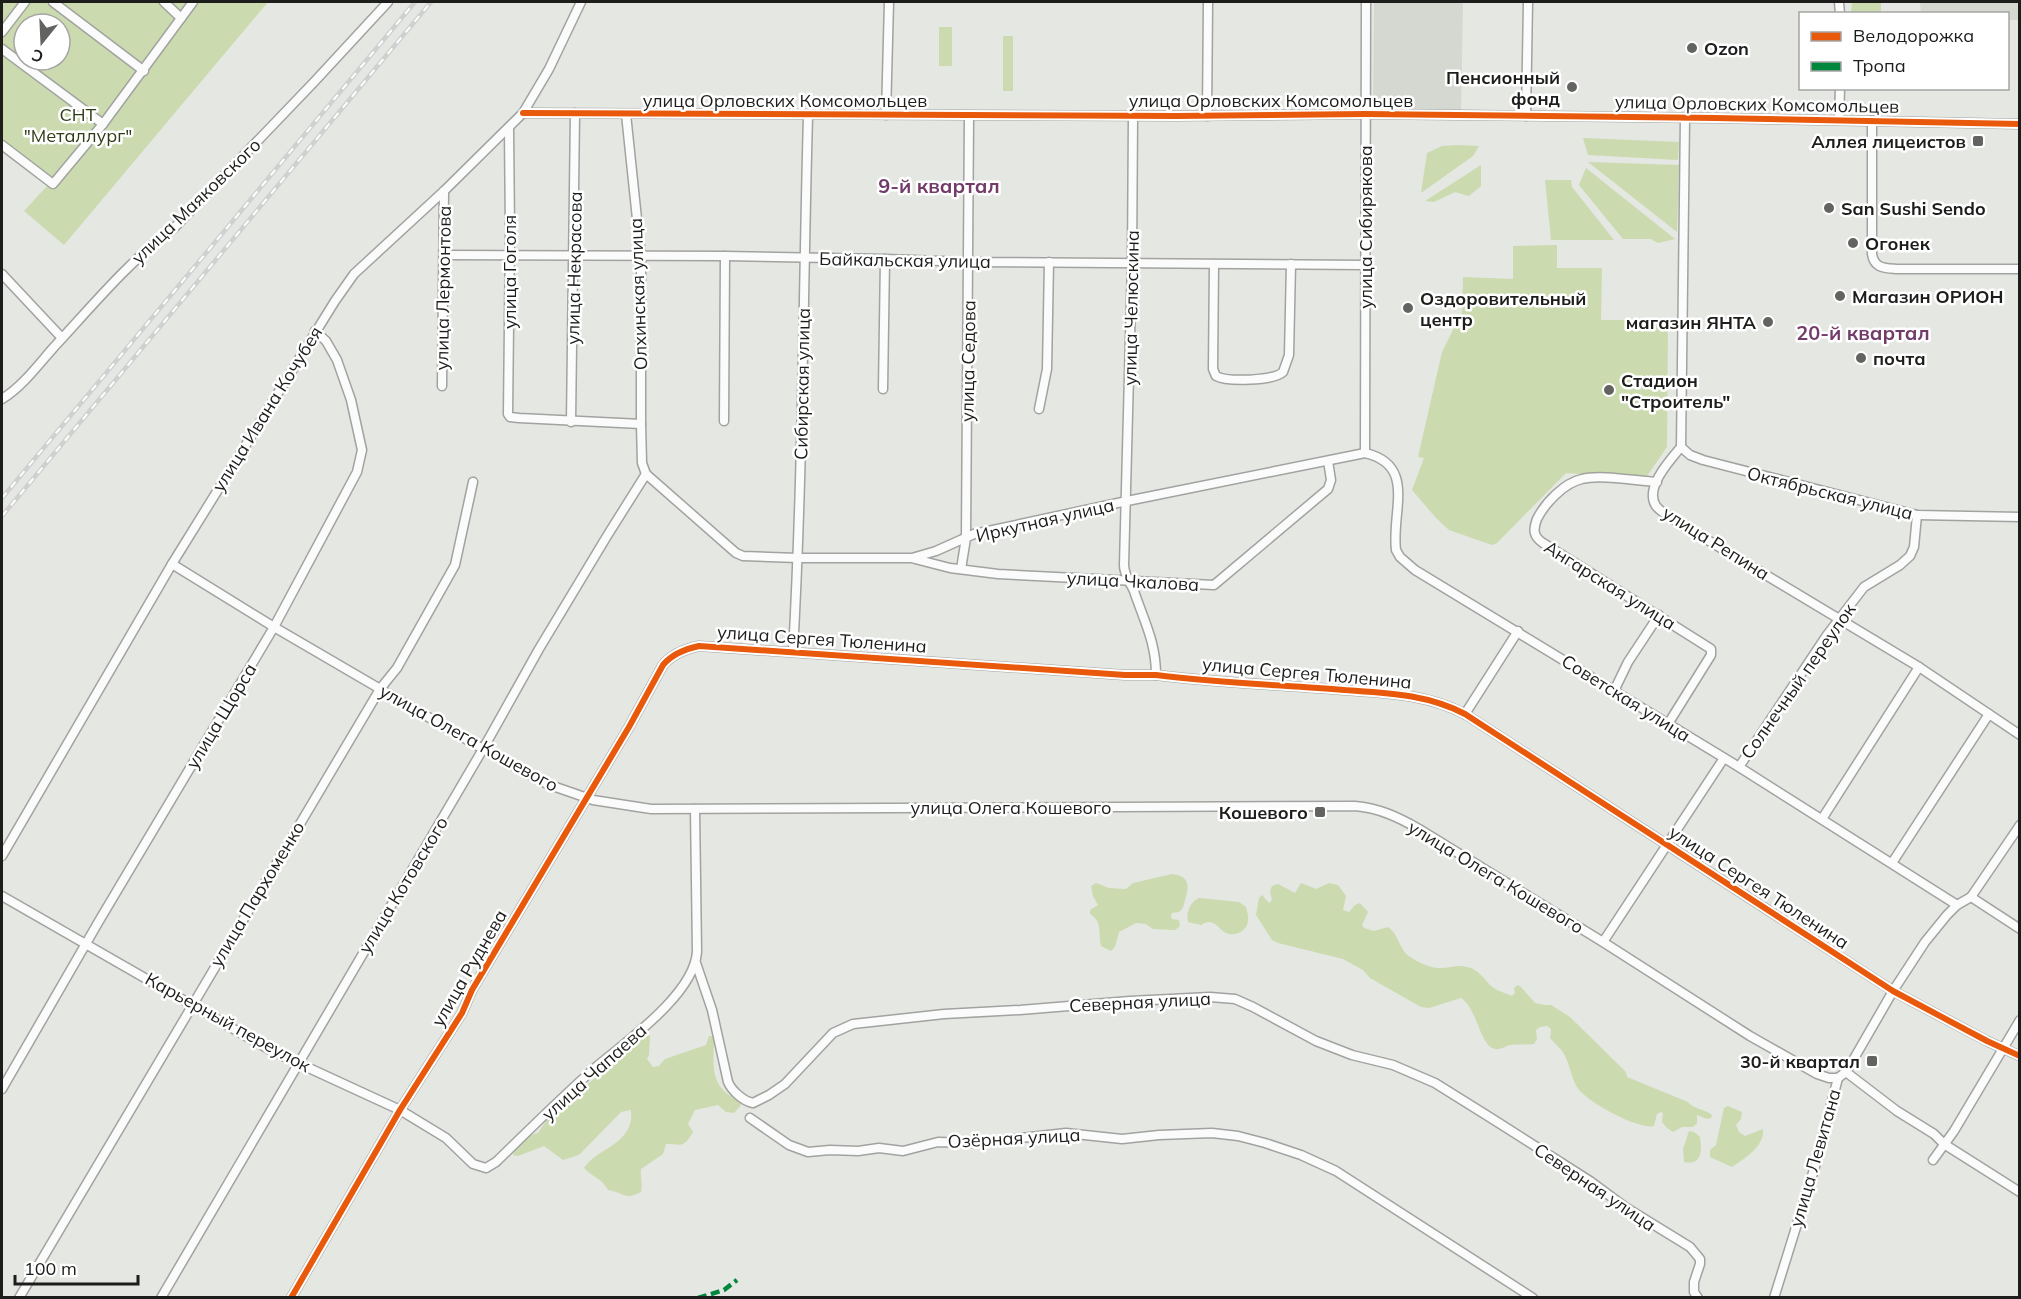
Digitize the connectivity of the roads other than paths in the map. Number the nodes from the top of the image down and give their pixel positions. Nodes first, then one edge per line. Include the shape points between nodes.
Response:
1 (25, 2) edge
2 (52, 2) edge
3 (164, 2) edge
4 (193, 2) edge
5 (388, 2) edge
6 (581, 2) edge
7 (890, 2) edge
8 (1208, 2) edge
9 (1366, 2) edge
10 (1527, 2) edge
11 (181, 18) junction
12 (2, 32) edge
13 (2, 49) edge
14 (144, 71) junction
15 (1840, 90) edge
16 (523, 113) junction
17 (575, 113) junction
18 (626, 114) junction
19 (1365, 114) junction
20 (808, 116) junction
21 (886, 116) junction
22 (969, 116) junction
23 (1133, 116) junction
24 (1207, 116) junction
25 (1526, 116) junction
26 (1685, 117) junction
27 (1839, 120) junction
28 (1872, 120) junction
29 (103, 124) junction
30 (2019, 124) edge
31 (509, 129) junction
32 (2, 146) edge
33 (444, 191) junction
34 (445, 255) junction
35 (725, 256) junction
36 (509, 257) junction
37 (574, 257) junction
38 (641, 257) junction
39 (805, 258) junction
40 (885, 258) junction
41 (969, 262) junction
42 (1049, 262) junction
43 (1132, 262) junction
44 (1214, 264) junction
45 (1291, 264) junction
46 (1365, 265) junction
47 (2019, 269) edge
48 (2, 274) edge
49 (315, 331) junction
50 (62, 338) junction
51 (442, 386) dead end
52 (883, 389) dead end
53 (2, 399) edge
54 (1039, 409) dead end
55 (724, 421) dead end
56 (571, 422) junction
57 (641, 424) junction
58 (1681, 447) junction
59 (1365, 453) junction
60 (1328, 461) junction
61 (646, 474) junction
62 (473, 482) dead end
63 (1657, 482) junction
64 (1127, 501) junction
65 (1917, 515) junction
66 (2019, 517) edge
67 (966, 538) junction
68 (798, 558) junction
69 (912, 558) junction
70 (172, 564) junction
71 (961, 569) junction
72 (1129, 580) junction
73 (1659, 615) junction
74 (1840, 620) junction
75 (274, 627) junction
76 (1518, 631) junction
77 (793, 652) junction
78 (674, 655) joint
79 (1919, 667) junction
80 (1156, 675) junction
81 (380, 689) junction
82 (1614, 691) junction
83 (1465, 714) junction
84 (1989, 714) junction
85 (1668, 724) junction
86 (2019, 735) edge
87 (483, 749) junction
88 (1724, 758) junction
89 (1739, 767) junction
90 (586, 798) junction
91 (695, 809) junction
92 (1822, 819) junction
93 (2019, 825) edge
94 (1666, 844) junction
95 (2, 856) edge
96 (1892, 863) junction
97 (2, 896) edge
98 (1971, 897) junction
99 (1957, 905) junction
100 (2019, 929) edge
101 (1603, 942) junction
102 (86, 943) junction
103 (696, 963) junction
104 (1893, 991) junction
105 (192, 1004) junction
106 (2019, 1020) edge
107 (2002, 1048) junction
108 (2019, 1056) edge
109 (298, 1064) junction
110 (1846, 1072) junction
111 (1838, 1078) junction
112 (2, 1089) edge
113 (400, 1110) junction
114 (750, 1118) dead end
115 (1944, 1143) junction
116 (1933, 1160) dead end
117 (482, 1168) joint
118 (2019, 1192) edge
119 (19, 1298) edge
120 (161, 1298) edge
121 (291, 1298) edge
122 (1533, 1298) edge
123 (1698, 1298) edge
124 (1774, 1298) edge

1 - 12 street
2 - 14 street
3 - 11 street
4 - 11 street
5 - 50 street, улица Маяковского via 268,132 175,227 139,256
6 - 16 street, улица Ивана Кочубея
7 - 21 street
8 - 24 street
9 - 19 street, улица Сибирякова
10 - 25 street
11 - 14 street
13 - 29 street
14 - 29 street
15 - 27 street
16 - 17 street, улица Орловских Комсомольцев
16 - 31 street, улица Ивана Кочубея
17 - 18 street, улица Орловских Комсомольцев
17 - 37 street, улица Некрасова
18 - 20 street, улица Орловских Комсомольцев
18 - 38 street, Олхинская улица
19 - 24 street, улица Орловских Комсомольцев
19 - 25 street, улица Орловских Комсомольцев
19 - 46 street, улица Сибирякова
20 - 21 street, улица Орловских Комсомольцев
20 - 39 street, Сибирская улица
21 - 22 street, улица Орловских Комсомольцев
22 - 23 street, улица Орловских Комсомольцев
22 - 41 street, улица Седова
23 - 24 street, улица Орловских Комсомольцев
23 - 43 street, улица Челюскина
25 - 26 street, улица Орловских Комсомольцев
26 - 27 street, улица Орловских Комсомольцев
26 - 58 street
27 - 28 street, улица Орловских Комсомольцев
28 - 30 street, улица Орловских Комсомольцев
28 - 47 street via 1872,254 1876,265 1896,269
29 - 32 street via 53,184
31 - 33 street, улица Ивана Кочубея
31 - 36 street, улица Гоголя
33 - 34 street, улица Лермонтова
33 - 49 street, улица Ивана Кочубея via 354,274
34 - 36 street, Байкальская улица
34 - 51 street, улица Лермонтова
35 - 38 street, Байкальская улица
35 - 39 street, Байкальская улица
35 - 55 street
36 - 37 street, Байкальская улица
36 - 56 street, улица Гоголя via 509,415
37 - 38 street, Байкальская улица
37 - 56 street, улица Некрасова
38 - 57 street, Олхинская улица
39 - 40 street, Байкальская улица
39 - 68 street, Сибирская улица
40 - 41 street, Байкальская улица
40 - 52 street
41 - 42 street, Байкальская улица
41 - 67 street, улица Седова
42 - 43 street, Байкальская улица
42 - 54 street via 1047,369
43 - 44 street, Байкальская улица
43 - 64 street, улица Челюскина
44 - 45 street, Байкальская улица
44 - 45 street via 1213,369 1216,376 1224,379 1273,378 1283,372 1289,355
45 - 46 street, Байкальская улица
46 - 59 street, улица Сибирякова
48 - 50 street
49 - 70 street, улица Ивана Кочубея
49 - 75 street, улица Щорса via 338,360 361,440 361,458 354,481
50 - 53 street, улица Маяковского
56 - 57 street
57 - 61 street, Олхинская улица
58 - 63 street, улица Репина
58 - 65 street, Октябрьская улица via 1703,460
59 - 60 street, Иркутная улица
59 - 76 street, Советская улица via 1386,461 1398,482 1395,542 1400,557 1414,570
60 - 64 street, Иркутная улица
60 - 72 street, улица Чкалова via 1328,489 1218,583
61 - 68 street, Иркутная улица via 736,553
61 - 87 street, улица Котовского
62 - 81 street, улица Пархоменко via 454,566 397,668
63 - 73 street, Ангарская улица via 1579,480 1550,501 1534,530 1543,543
63 - 74 street, улица Репина via 1654,500 1660,510
64 - 67 street, Иркутная улица
64 - 72 street, улица Челюскина via 1124,573
65 - 66 street, Октябрьская улица
65 - 74 street, Солнечный переулок via 1910,556 1864,587
67 - 69 street, Иркутная улица
67 - 71 street, улица Седова
68 - 69 street, Иркутная улица
68 - 77 street, Сибирская улица
69 - 71 street, улица Чкалова
70 - 75 street, улица Олега Кошевого
70 - 95 street, улица Ивана Кочубея
71 - 72 street, улица Чкалова
72 - 80 street, улица Челюскина via 1151,634
73 - 82 street
73 - 85 street, Ангарская улица via 1712,650
74 - 79 street, улица Репина
74 - 89 street, Солнечный переулок
75 - 81 street, улица Олега Кошевого
75 - 102 street, улица Щорса
76 - 82 street, Советская улица
76 - 83 street
77 - 78 street, улица Сергея Тюленина via 699,646
77 - 80 street, улица Сергея Тюленина
78 - 90 street, улица Руднева via 663,665
79 - 84 street, улица Репина
79 - 92 street
80 - 83 street, улица Сергея Тюленина via 1426,698
81 - 87 street, улица Олега Кошевого
81 - 105 street, улица Пархоменко
82 - 85 street, Советская улица
83 - 94 street, улица Сергея Тюленина
84 - 86 street, улица Репина
84 - 96 street
85 - 88 street, Советская улица
87 - 90 street, улица Олега Кошевого via 547,784
87 - 109 street, улица Котовского
88 - 89 street, Советская улица
88 - 94 street
89 - 92 street, Советская улица
90 - 91 street, улица Олега Кошевого via 639,808
90 - 113 street, улица Руднева via 462,1013
91 - 101 street, улица Олега Кошевого via 1369,807 1419,829
91 - 103 street
92 - 96 street, Советская улица
93 - 98 street, улица Левитана
94 - 101 street
94 - 104 street, улица Сергея Тюленина
96 - 99 street, Советская улица
97 - 102 street, Карьерный переулок
98 - 99 street, улица Левитана
98 - 100 street
99 - 104 street, улица Левитана via 1925,942
101 - 111 street, улица Олега Кошевого via 1750,1036 1817,1074
102 - 105 street, Карьерный переулок
102 - 112 street, улица Щорса
103 - 117 street, улица Чапаева via 681,988 646,1027 596,1067 496,1162
103 - 123 street, Северная улица via 712,1010 728,1082 732,1090 750,1103 778,1089 833,1033 853,1024 1130,1001 1235,999 1316,1041 1435,1083 1590,1181 1625,1208 1690,1247 1700,1259 1694,1287
104 - 107 street, улица Сергея Тюленина
104 - 110 street, улица Левитана
105 - 109 street, Карьерный переулок
105 - 119 street, улица Пархоменко
106 - 107 street
107 - 108 street, улица Сергея Тюленина
107 - 115 street
109 - 113 street, Карьерный переулок
109 - 120 street, улица Котовского
110 - 111 street, улица Левитана
110 - 115 street
111 - 124 street, улица Левитана
113 - 117 street, Карьерный переулок via 435,1130 466,1160
113 - 121 street, улица Руднева
114 - 122 street, Озёрная улица via 789,1145 808,1152 879,1148 903,1151 938,1142 975,1143 1066,1132 1122,1138 1195,1133 1238,1136 1301,1155 1336,1171
115 - 116 street
115 - 118 street

